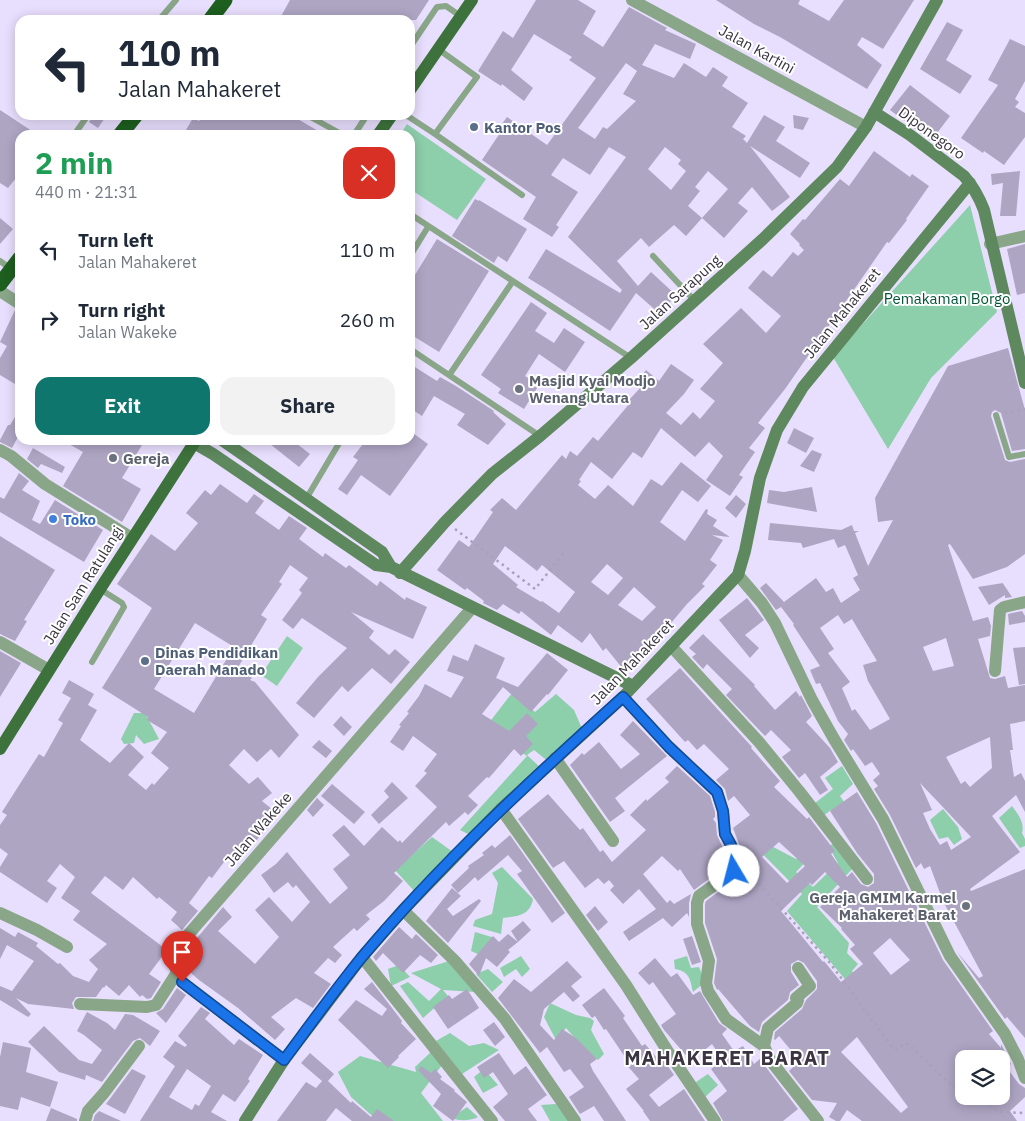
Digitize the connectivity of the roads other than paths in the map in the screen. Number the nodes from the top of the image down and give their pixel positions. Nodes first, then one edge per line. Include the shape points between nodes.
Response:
1 (176, 0) edge
2 (225, 0) edge
3 (465, 0) edge
4 (472, 0) edge
5 (632, 0) edge
6 (938, 0) edge
7 (451, 10) junction
8 (163, 15) edge
9 (214, 15) edge
10 (415, 40) edge
11 (438, 49) junction
12 (415, 71) edge
13 (415, 83) edge
14 (874, 112) junction
15 (132, 120) edge
16 (316, 120) edge
17 (414, 120) edge
18 (866, 127) junction
19 (124, 130) edge
20 (334, 130) edge
21 (435, 134) junction
22 (970, 183) junction
23 (522, 195) dead end
24 (415, 217) edge
25 (428, 226) junction
26 (1025, 236) edge
27 (990, 244) junction
28 (415, 248) edge
29 (653, 256) dead end
30 (5, 274) edge
31 (513, 281) junction
32 (15, 294) edge
33 (695, 301) junction
34 (415, 352) edge
35 (631, 358) junction
36 (1022, 361) edge
37 (450, 374) junction
38 (1025, 384) edge
39 (996, 415) road end
40 (540, 436) junction
41 (192, 445) edge
42 (201, 445) edge
43 (219, 445) edge
44 (229, 445) edge
45 (338, 445) edge
46 (0, 450) edge
47 (213, 454) junction
48 (1025, 454) edge
49 (306, 499) junction
50 (132, 538) junction
51 (396, 570) junction
52 (738, 575) junction
53 (100, 589) junction
54 (1025, 602) edge
55 (472, 608) junction
56 (0, 642) edge
57 (671, 646) junction
58 (92, 662) dead end
59 (49, 670) junction
60 (994, 671) dead end
61 (633, 686) junction
62 (623, 697) junction
63 (0, 749) edge
64 (555, 758) junction
65 (501, 809) junction
66 (613, 841) dead end
67 (867, 879) dead end
68 (403, 910) junction
69 (0, 912) edge
70 (66, 948) dead end
71 (362, 957) junction
72 (798, 968) dead end
73 (176, 974) junction
74 (80, 1004) dead end
75 (139, 1046) dead end
76 (764, 1046) junction
77 (284, 1060) junction
78 (1025, 1078) edge
79 (85, 1121) edge
80 (245, 1121) edge
81 (492, 1121) edge
82 (575, 1121) edge
83 (715, 1121) edge
84 (818, 1121) edge

1 - 8 lane
2 - 9 highway
3 - 7 main road
4 - 11 main road
5 - 18 street, Jalan Kartini
6 - 14 street, Jalan Sarapung
7 - 10 lane via 437,6
7 - 12 main road
11 - 13 main road
11 - 21 lane via 477,77
14 - 18 street, Jalan Sarapung
14 - 22 street, Diponegoro via 910,135
15 - 19 highway
16 - 20 lane
17 - 21 lane
18 - 33 street, Jalan Sarapung via 824,180
21 - 23 lane
22 - 27 street via 984,210
22 - 52 street, Jalan Mahakeret via 803,387 777,430 760,478
24 - 25 lane
25 - 28 lane
25 - 31 lane
26 - 27 street
27 - 36 street
29 - 33 lane
30 - 32 street
31 - 35 lane
31 - 37 lane
33 - 35 street, Jalan Sarapung
34 - 37 lane
35 - 40 street, Jalan Sarapung
36 - 38 street
37 - 40 lane
39 - 48 lane via 1009,457
40 - 51 street, Jalan Sarapung via 492,474
41 - 50 main road, Jalan Sam Ratulangi
42 - 47 street
43 - 47 street
44 - 49 street
45 - 49 lane
46 - 50 street via 45,484
47 - 51 street via 376,565
49 - 51 street via 382,552
50 - 53 main road, Jalan Sam Ratulangi
51 - 55 street
52 - 57 street, Jalan Mahakeret
52 - 78 street via 775,623 834,740 883,819 950,956 1005,1034
53 - 58 lane via 124,607
53 - 59 main road, Jalan Sam Ratulangi
54 - 60 street via 1000,610
55 - 61 street
55 - 73 street, Jalan Wakeke via 187,936 177,951 173,965
56 - 59 street
57 - 61 street, Jalan Mahakeret
57 - 67 street via 759,742
59 - 63 main road, Jalan Sam Ratulangi
61 - 62 street, Jalan Mahakeret
62 - 64 street, Jalan Mahakeret
62 - 76 street via 717,792 725,834 731,845 734,871 699,896 697,903 697,924 709,961 706,983 726,1019
64 - 65 street, Jalan Mahakeret
64 - 66 street
65 - 68 street, Jalan Mahakeret
65 - 83 street via 626,985
68 - 71 street, Jalan Mahakeret
68 - 82 street via 505,1019
69 - 70 street
71 - 77 street, Jalan Mahakeret
71 - 81 street
72 - 76 street via 810,986 798,995 797,1003 768,1028
73 - 74 street via 156,1005
73 - 77 street via 182,982
75 - 79 street via 88,1111
76 - 84 street via 771,1062
77 - 80 street, Jalan Mahakeret

